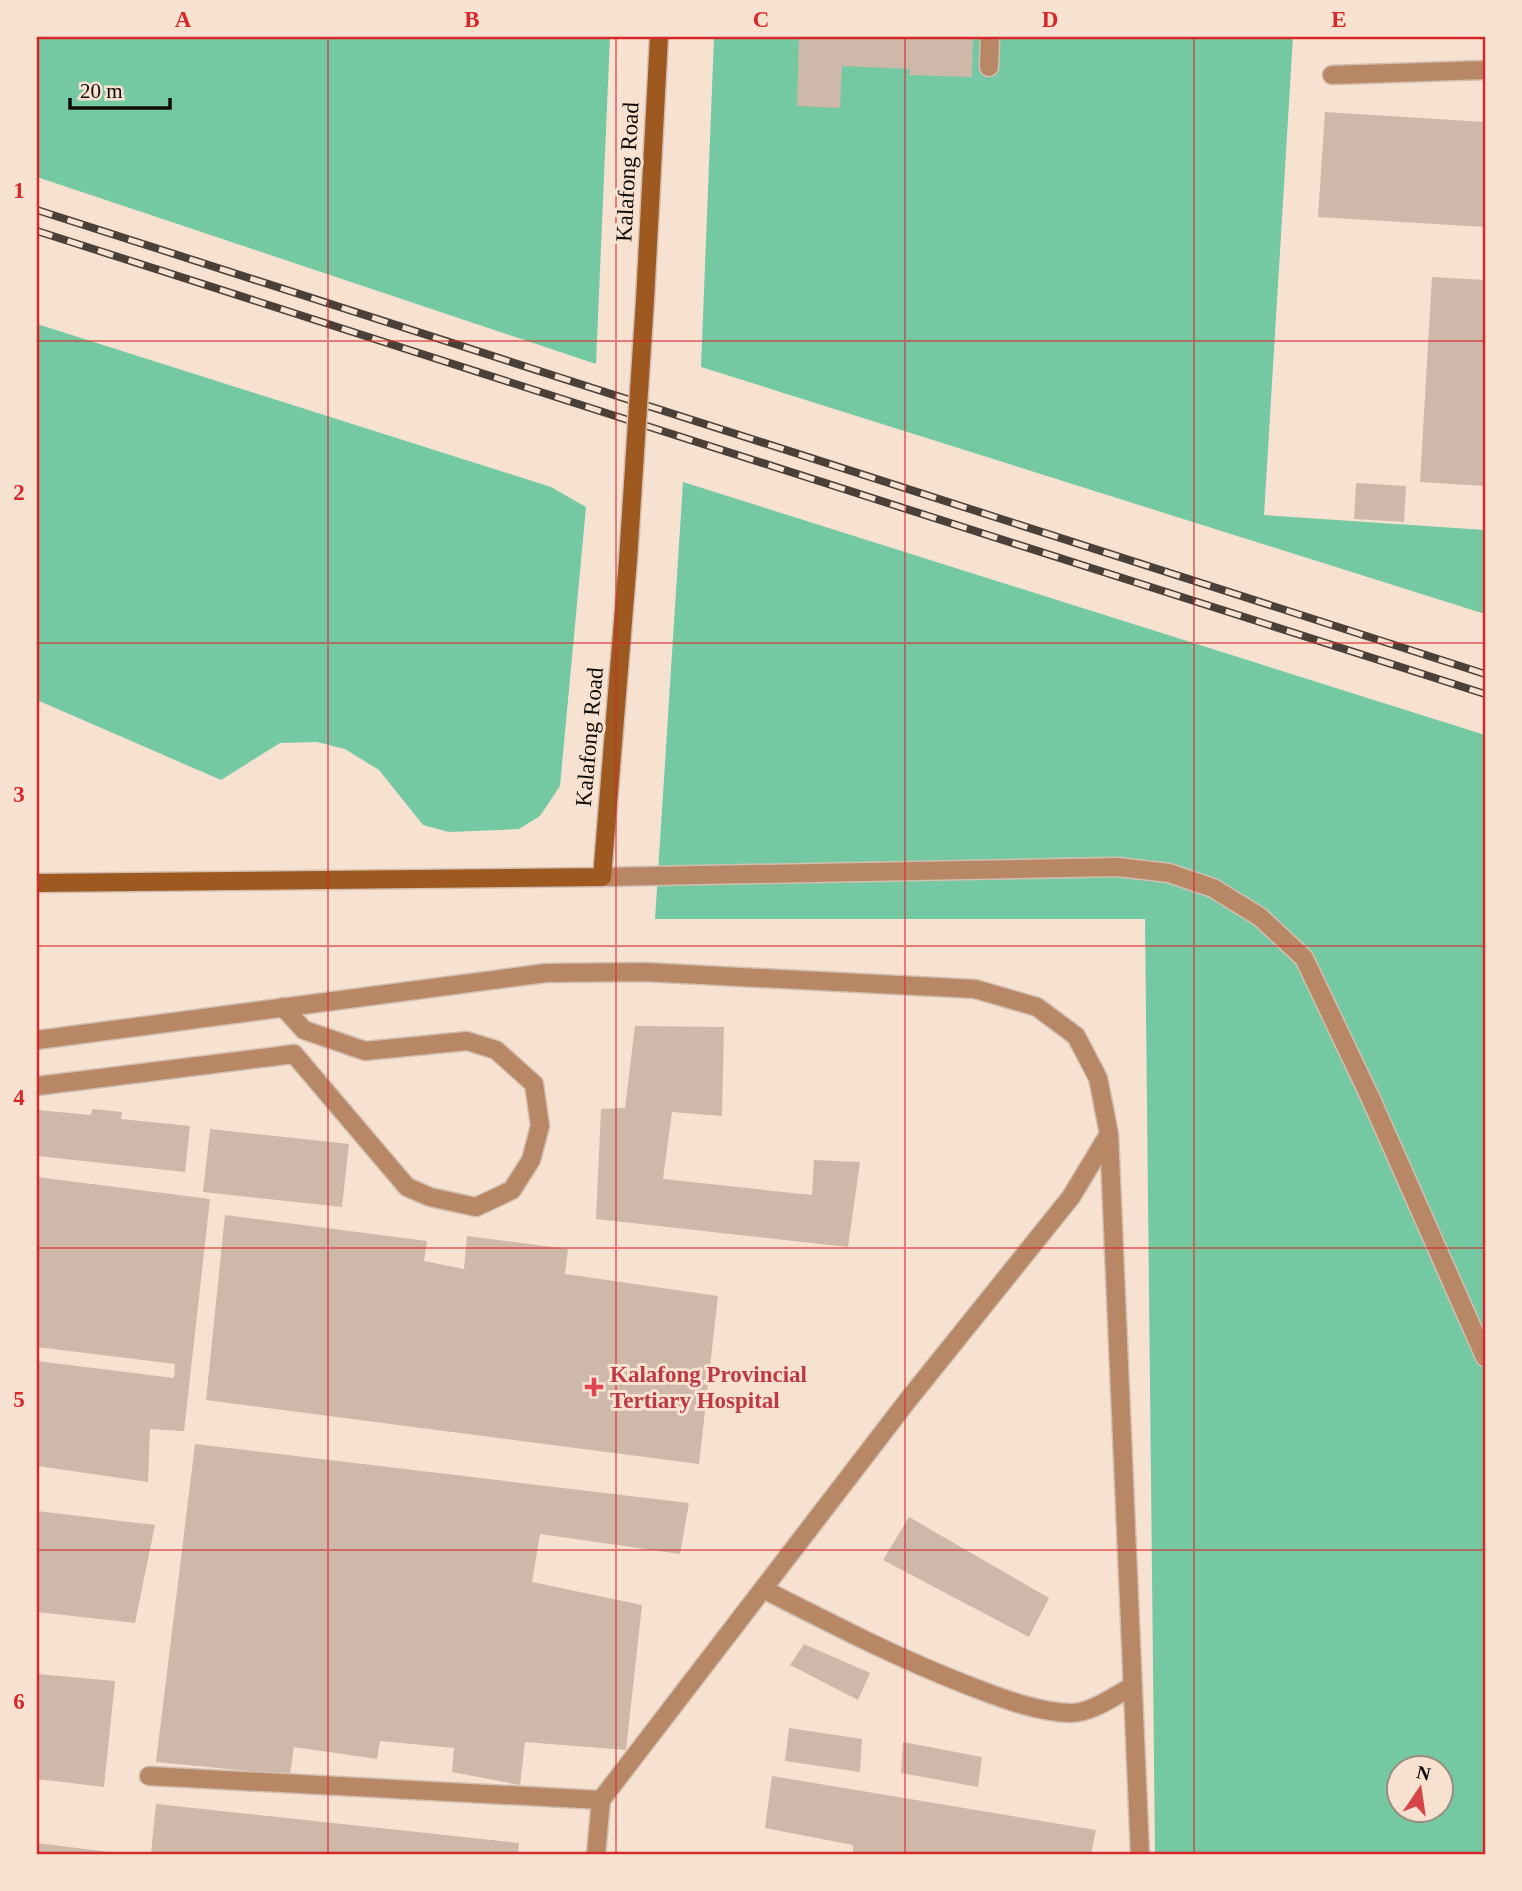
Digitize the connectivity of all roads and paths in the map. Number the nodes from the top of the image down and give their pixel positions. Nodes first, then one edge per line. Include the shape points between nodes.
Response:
1 (659, 37) edge
2 (990, 37) edge
3 (989, 67) dead end
4 (1485, 70) edge
5 (1332, 75) dead end
6 (602, 877) junction
7 (37, 883) edge
8 (283, 1007) junction
9 (304, 1030) junction
10 (37, 1040) edge
11 (294, 1054) junction
12 (37, 1086) edge
13 (1109, 1133) junction
14 (1485, 1357) edge
15 (763, 1589) junction
16 (1133, 1686) junction
17 (149, 1776) dead end
18 (601, 1800) junction
19 (596, 1854) edge
20 (1140, 1854) edge

1 - 6 street, Kalafong Road, bridge via 628,560
2 - 3 street
4 - 5 street
6 - 7 street
6 - 14 street via 1118,867 1169,873 1213,888 1260,917 1304,958
8 - 9 street
8 - 10 street
8 - 13 street via 545,972 644,972 975,989 1037,1007 1076,1036 1098,1078
9 - 11 street
9 - 11 street via 365,1051 467,1041 496,1049 534,1084 540,1126 531,1160 512,1190 476,1207 407,1187
11 - 12 street
13 - 15 street via 1071,1197
13 - 16 street
15 - 16 street via 890,1655 1039,1709 1089,1710
15 - 18 street
16 - 20 street
17 - 18 street
18 - 19 street

